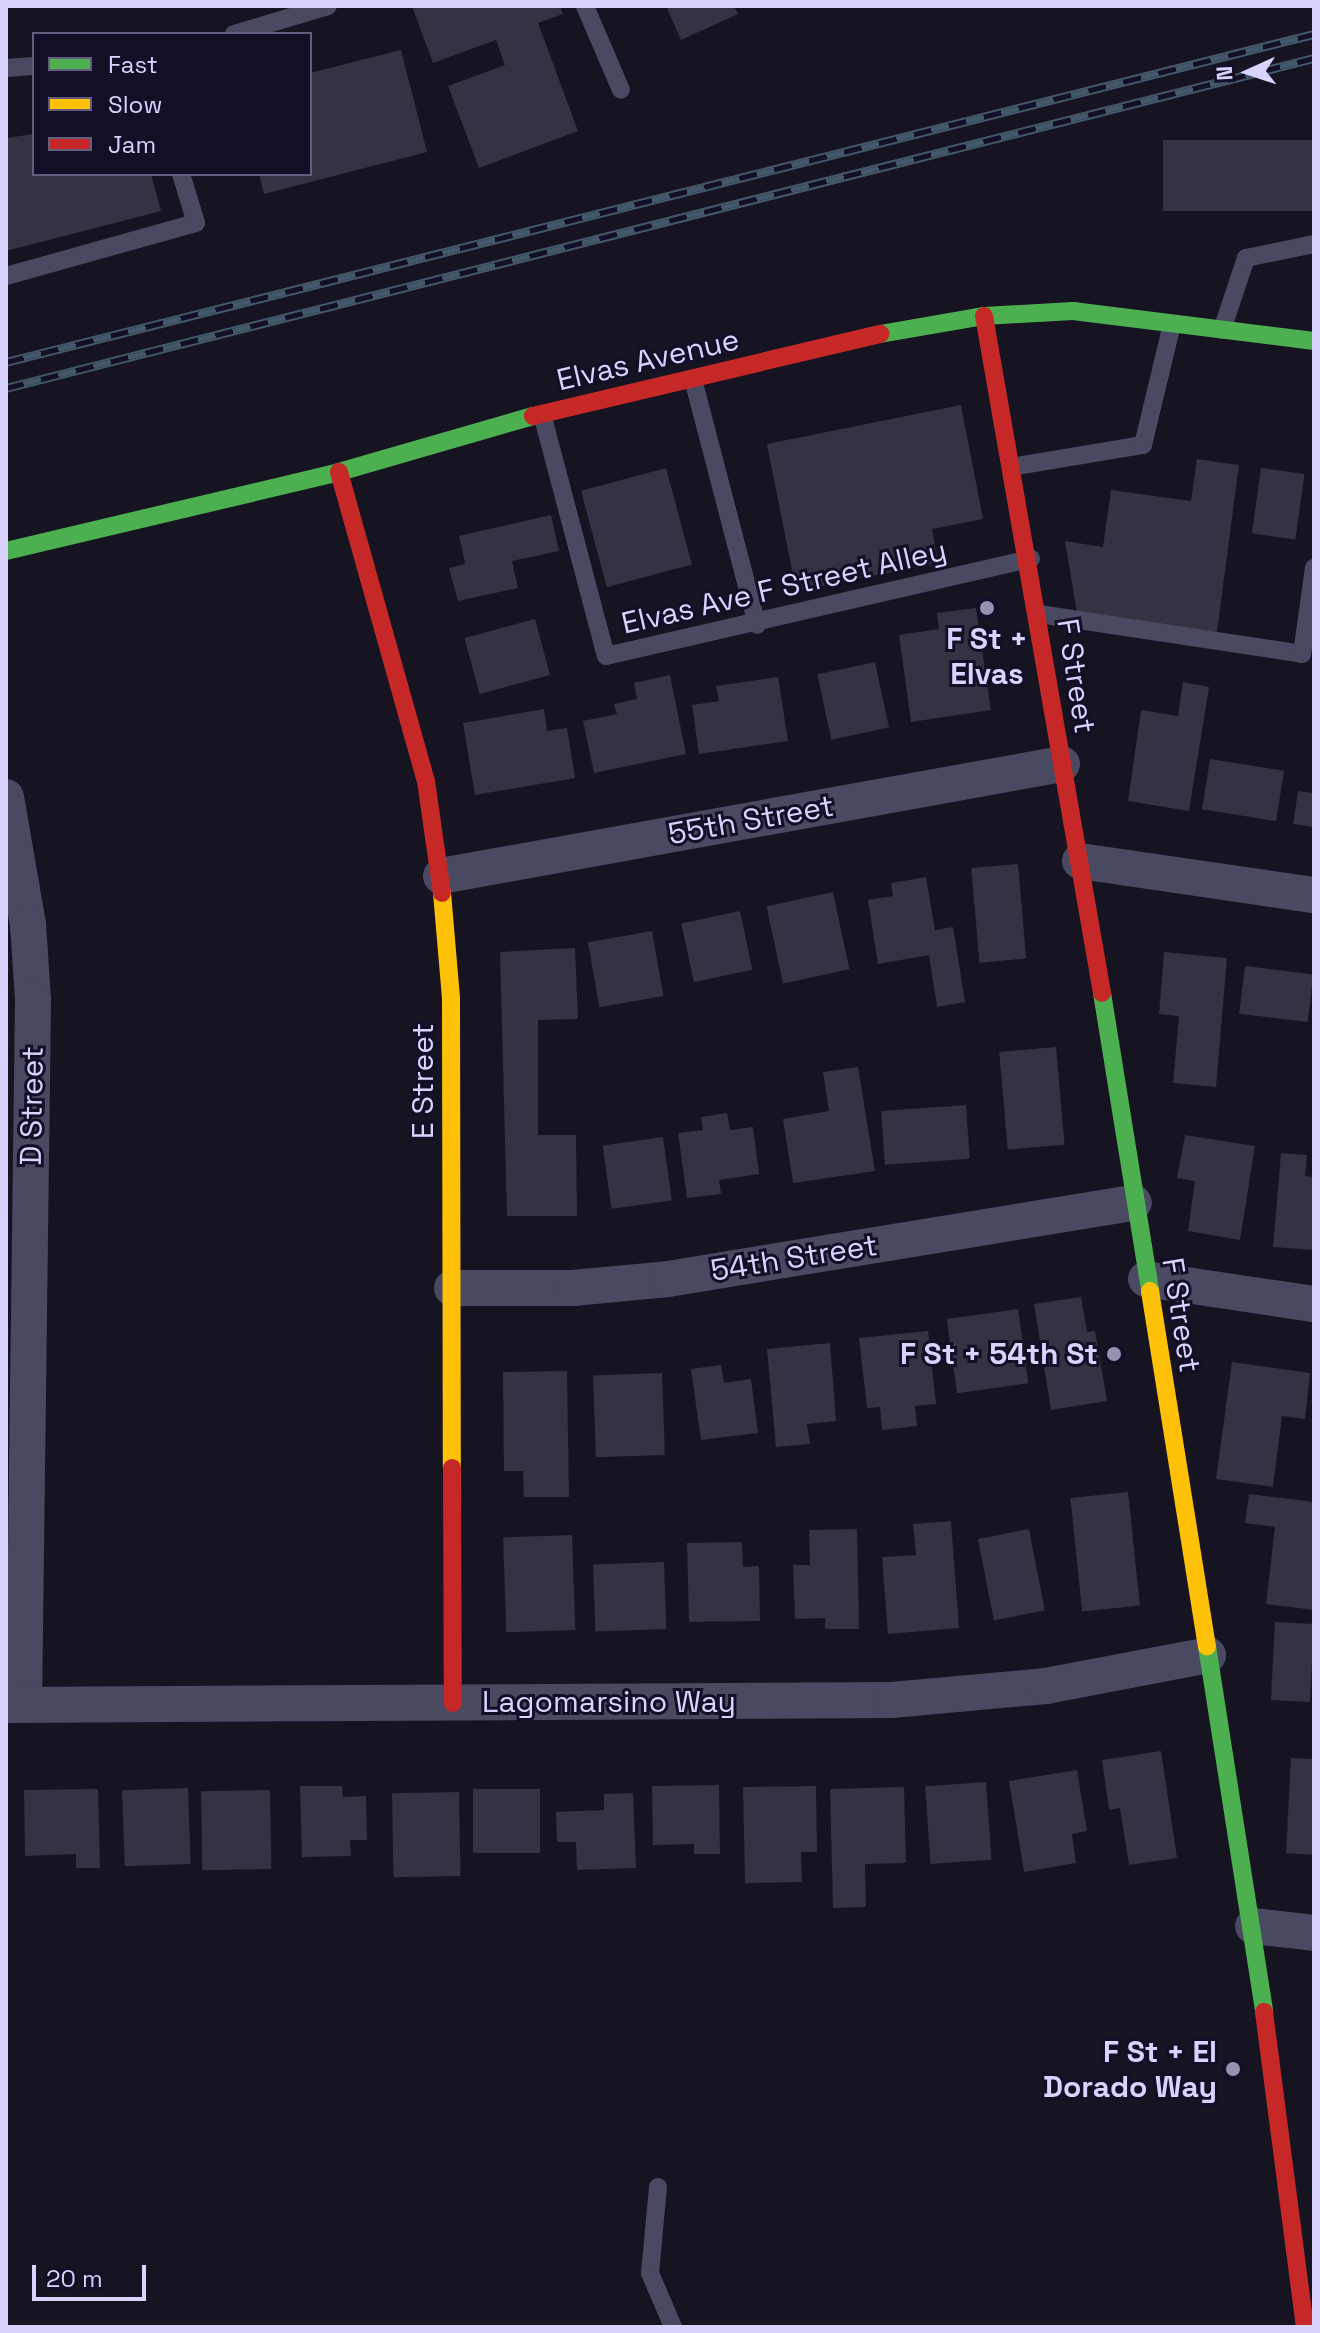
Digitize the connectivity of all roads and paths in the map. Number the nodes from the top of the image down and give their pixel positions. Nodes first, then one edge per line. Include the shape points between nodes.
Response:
1 (328, 6) edge
2 (585, 6) edge
3 (241, 32) edge
4 (32, 66) edge
5 (6, 68) edge
6 (621, 90) dead end
7 (182, 176) edge
8 (1314, 244) edge
9 (6, 276) edge
10 (984, 316) junction
11 (1172, 324) junction
12 (1222, 330) junction
13 (1314, 341) edge
14 (693, 379) junction
15 (542, 414) junction
16 (1011, 467) junction
17 (339, 472) junction
18 (6, 551) edge
19 (1031, 559) junction
20 (1314, 568) edge
21 (1037, 613) junction
22 (757, 625) junction
23 (1062, 764) junction
24 (6, 797) edge
25 (1080, 861) junction
26 (441, 876) junction
27 (1314, 895) edge
28 (1134, 1203) junction
29 (1146, 1279) junction
30 (452, 1288) junction
31 (1314, 1304) edge
32 (1208, 1655) junction
33 (453, 1703) junction
34 (15, 1705) edge
35 (1253, 1926) junction
36 (1314, 1933) edge
37 (658, 2187) dead end
38 (673, 2327) edge
39 (1305, 2327) edge

1 - 3 lane
2 - 6 lane
4 - 5 lane
7 - 9 lane via 196,223
8 - 12 lane via 1246,258
10 - 11 street, Elvas Avenue via 1073,311
10 - 14 street, Elvas Avenue
10 - 16 street, F Street
11 - 12 street, Elvas Avenue
11 - 16 lane via 1143,445
12 - 13 street, Elvas Avenue
14 - 15 street, Elvas Avenue
14 - 22 lane
15 - 17 street, Elvas Avenue
15 - 22 lane, Elvas Ave F Street Alley via 606,656
16 - 19 street, F Street
17 - 18 street, Elvas Avenue
17 - 26 street, E Street via 426,781
19 - 21 street, F Street
19 - 22 lane, Elvas Ave F Street Alley
20 - 21 lane via 1302,654
21 - 23 street, F Street
23 - 25 street, F Street
23 - 26 street, 55th Street
24 - 34 street, D Street via 33,1000
25 - 27 street
25 - 28 street, F Street
26 - 30 street, E Street via 451,999
28 - 29 street, F Street
28 - 30 street, 54th Street via 668,1279 573,1288
29 - 31 street
29 - 32 street, F Street
30 - 33 street, E Street
32 - 33 street, Lagomarsino Way via 943,1698
32 - 35 street, F Street
33 - 34 street, Lagomarsino Way
35 - 36 street
35 - 39 street, F Street
37 - 38 lane via 650,2273

